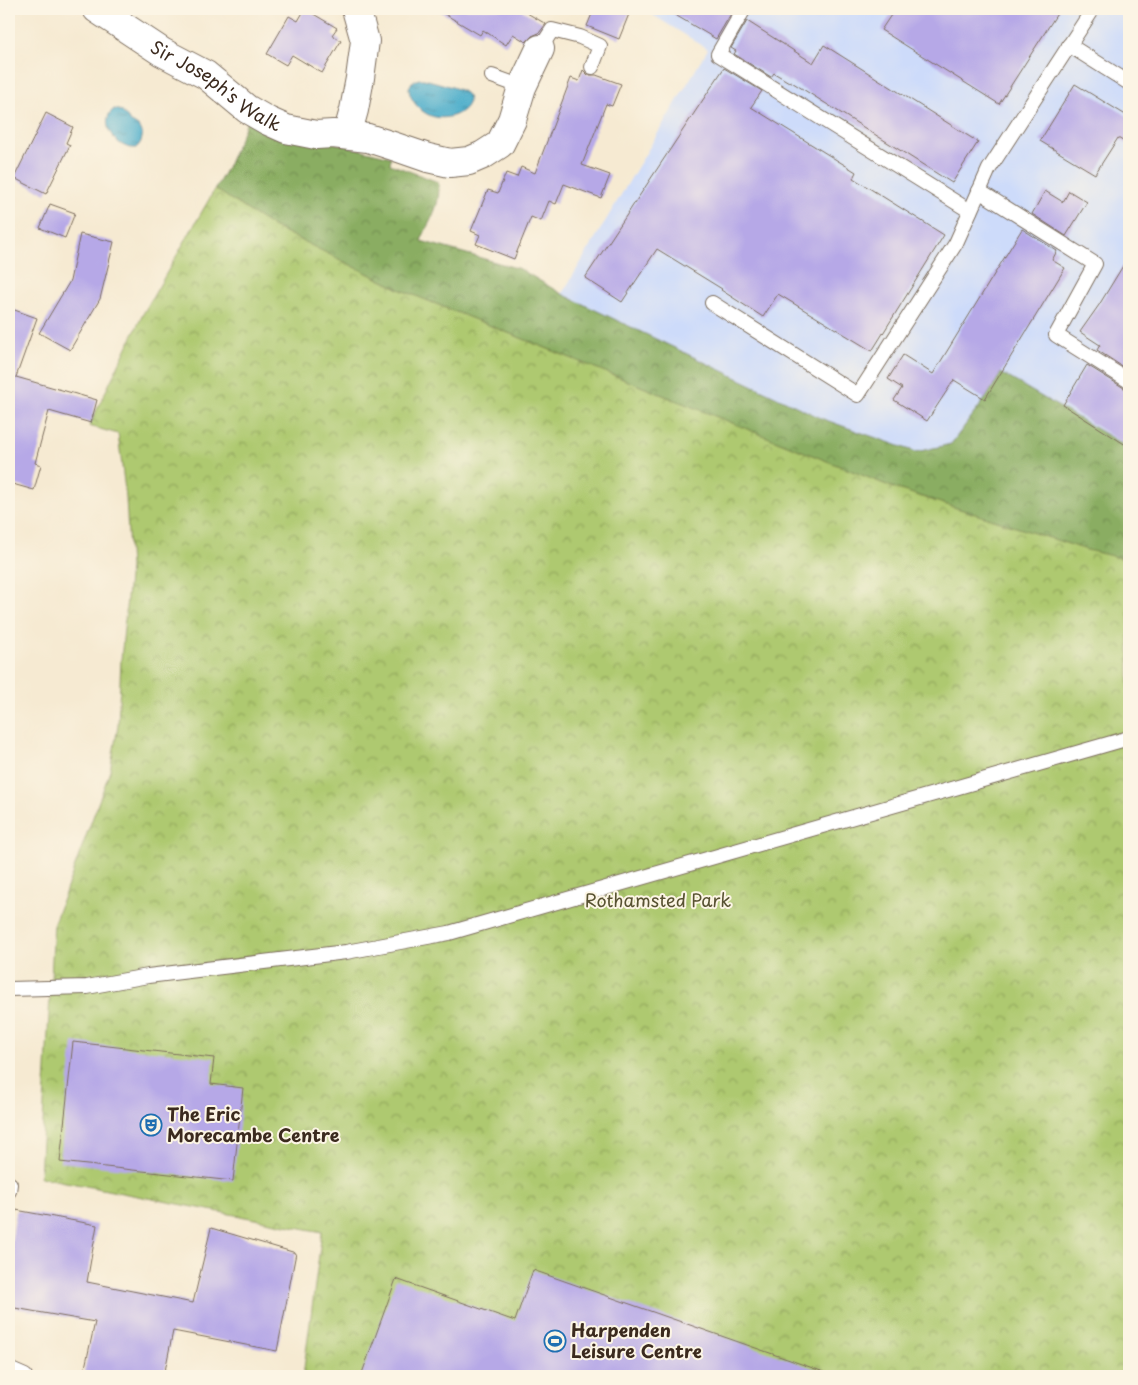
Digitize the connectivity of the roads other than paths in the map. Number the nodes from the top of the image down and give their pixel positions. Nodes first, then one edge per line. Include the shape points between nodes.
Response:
1 (97, 9) edge
2 (356, 9) edge
3 (744, 9) edge
4 (1093, 9) edge
5 (1069, 45) junction
6 (540, 49) joint
7 (592, 68) dead end
8 (492, 76) dead end
9 (1129, 83) edge
10 (522, 87) junction
11 (347, 134) junction
12 (979, 191) junction
13 (970, 211) junction
14 (712, 303) dead end
15 (1129, 381) edge
16 (1129, 738) edge
17 (9, 990) edge
18 (9, 1184) edge
19 (9, 1191) edge
20 (9, 1369) edge
21 (25, 1376) edge

1 - 11 street, Sir Joseph's Walk via 162,52 206,75 247,109 268,121 286,130 316,135
2 - 11 street via 365,41
3 - 13 lane via 718,54
4 - 5 lane
5 - 9 lane
5 - 12 lane via 989,169
6 - 7 lane via 552,30 580,37 600,46
6 - 10 street, Sir Joseph's Walk
8 - 10 lane
10 - 11 street, Sir Joseph's Walk via 512,120 500,144 469,161 442,162
12 - 13 lane
12 - 15 lane via 1095,264 1056,335
13 - 14 lane via 956,243 858,395
16 - 17 lane via 449,934 346,952 148,976 87,987
18 - 19 lane
20 - 21 lane

